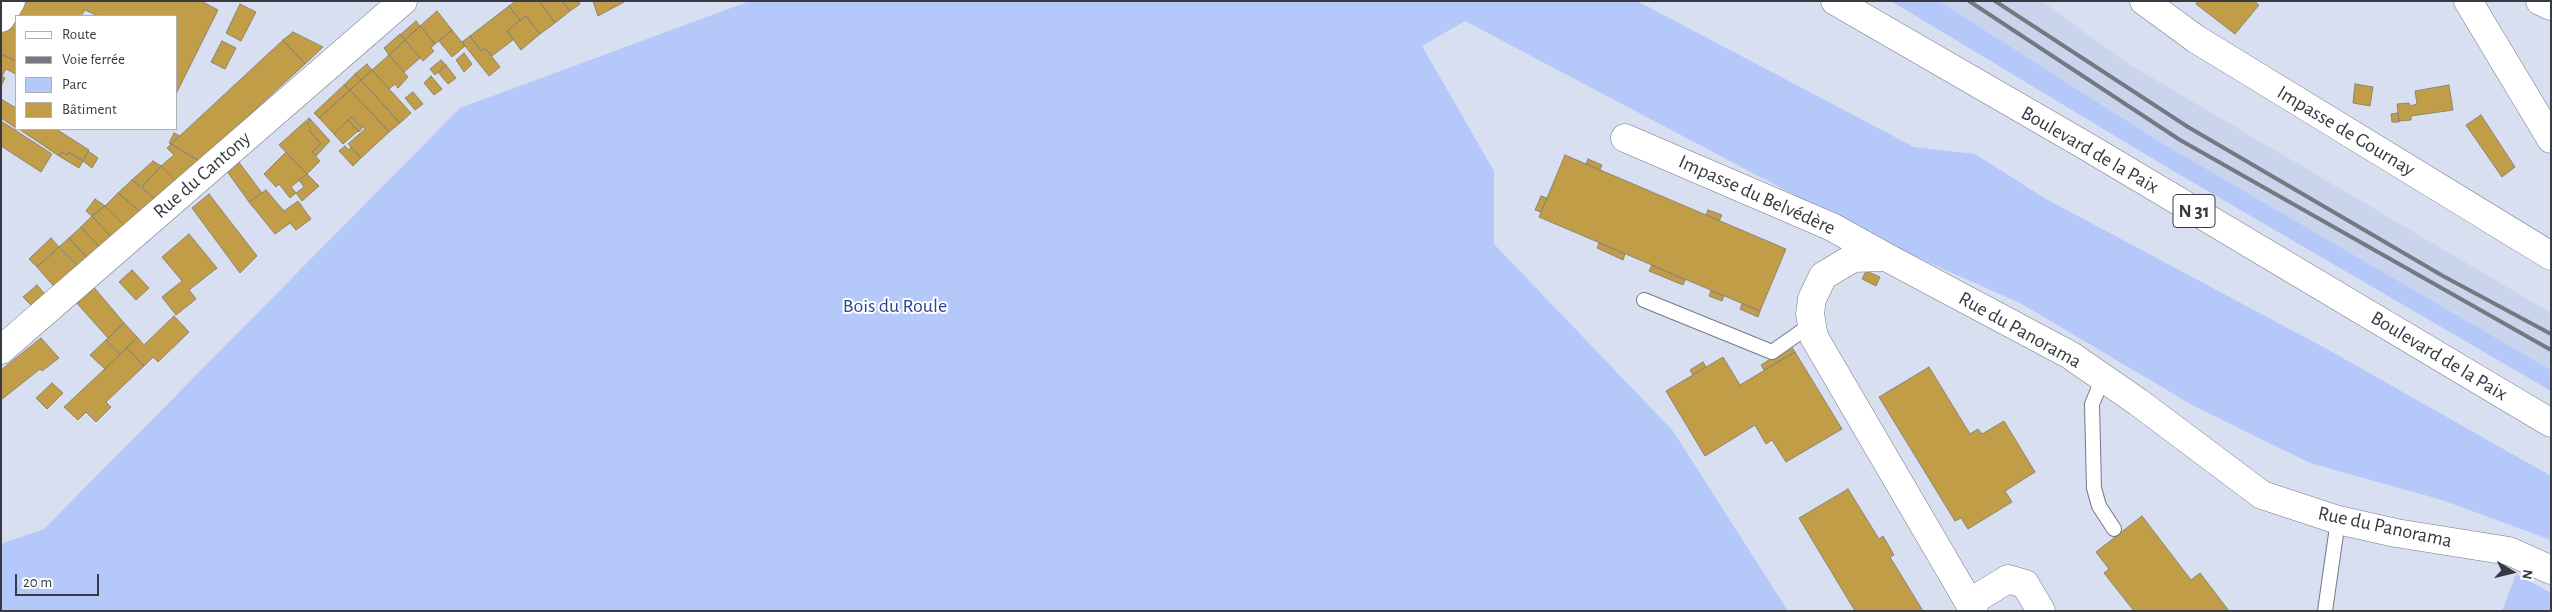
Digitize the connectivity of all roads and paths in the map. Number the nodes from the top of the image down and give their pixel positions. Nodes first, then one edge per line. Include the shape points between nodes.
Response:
1 (11, 1) edge
2 (403, 1) edge
3 (1835, 1) edge
4 (2144, 1) edge
5 (2468, 1) edge
6 (2540, 1) edge
7 (2551, 6) edge
8 (1, 18) edge
9 (1625, 138) dead end
10 (2551, 139) edge
11 (2551, 256) edge
12 (1886, 257) junction
13 (1644, 300) dead end
14 (1812, 324) junction
15 (1, 350) edge
16 (2103, 378) junction
17 (2551, 423) edge
18 (2338, 520) junction
19 (2114, 530) dead end
20 (2551, 570) edge
21 (1971, 607) edge
22 (2041, 611) edge
23 (2325, 611) edge

1 - 8 street
2 - 15 street, Rue du Cantony
3 - 17 street, Boulevard de la Paix / N 31 via 2086,146
4 - 11 street, Impasse de Gournay via 2196,40
5 - 10 street
6 - 7 street
9 - 12 street, Impasse du Belvédère via 1832,227
12 - 14 street, Rue du Panorama via 1854,258 1823,276 1812,298
12 - 16 street, Rue du Panorama via 2070,355
13 - 14 lane via 1772,352
14 - 21 street, Rue du Panorama via 1814,337
16 - 18 street, Rue du Panorama via 2262,494
16 - 19 lane via 2092,404 2094,488 2099,506
18 - 20 street, Rue du Panorama via 2396,533 2509,550
18 - 23 lane
21 - 22 street, Rue du Panorama via 2008,579 2025,584

